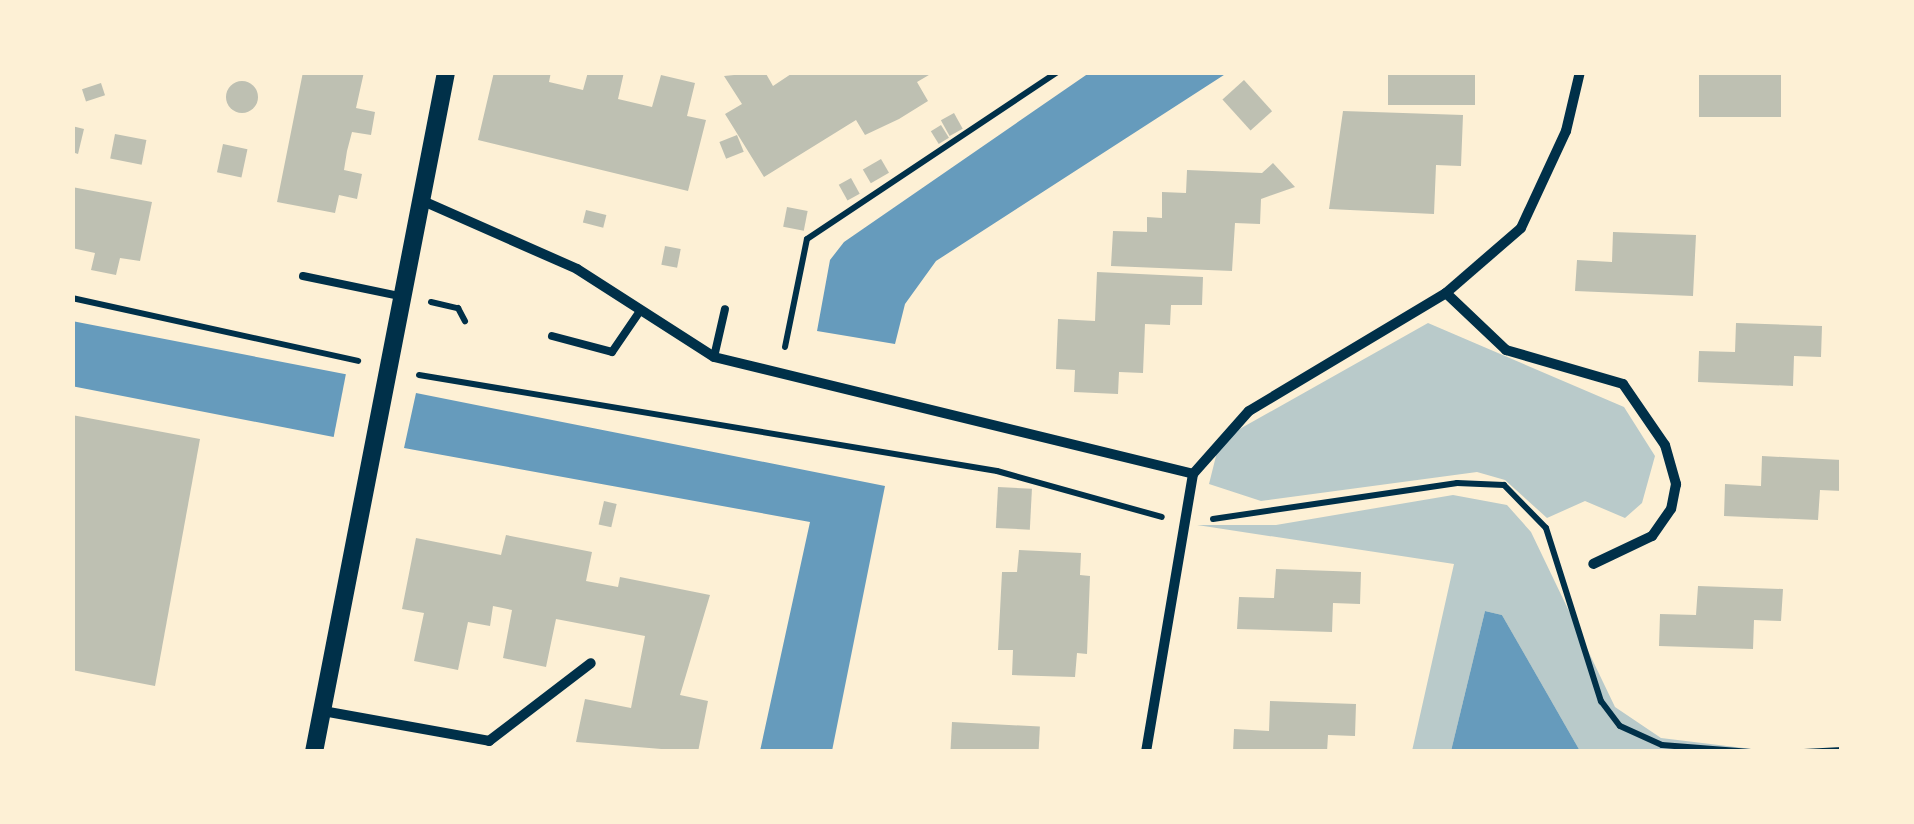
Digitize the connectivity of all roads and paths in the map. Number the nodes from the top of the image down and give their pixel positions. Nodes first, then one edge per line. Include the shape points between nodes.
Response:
1 (446, 72) edge
2 (1057, 72) edge
3 (1580, 72) edge
4 (423, 201) junction
5 (303, 276) dead end
6 (1446, 294) junction
7 (400, 296) junction
8 (72, 298) edge
9 (726, 309) dead end
10 (640, 311) junction
11 (552, 336) dead end
12 (714, 357) junction
13 (388, 368) junction
14 (779, 377) junction
15 (1192, 474) junction
16 (1182, 522) junction
17 (1593, 564) dead end
18 (591, 663) dead end
19 (322, 711) junction
20 (488, 741) junction
21 (1842, 750) edge
22 (314, 752) edge
23 (496, 752) edge
24 (1146, 752) edge
25 (1750, 752) edge
26 (1804, 752) edge

1 - 4 street
2 - 14 path via 807,239
3 - 6 street via 1566,131 1522,228
4 - 7 street
4 - 10 street via 577,269
5 - 7 lane
6 - 15 street via 1248,411
6 - 17 street via 1506,350 1622,384 1665,446 1676,484 1670,508 1652,536
7 - 13 street
8 - 13 path
9 - 12 lane
10 - 11 lane via 612,352
10 - 12 street
12 - 14 street
13 - 16 path via 1014,474
13 - 19 street
14 - 15 street
15 - 16 street
16 - 24 street
16 - 25 path via 1457,483 1504,485 1546,528 1600,702 1620,726 1662,745
18 - 20 street
19 - 20 street
19 - 22 street
20 - 23 street
21 - 26 path

